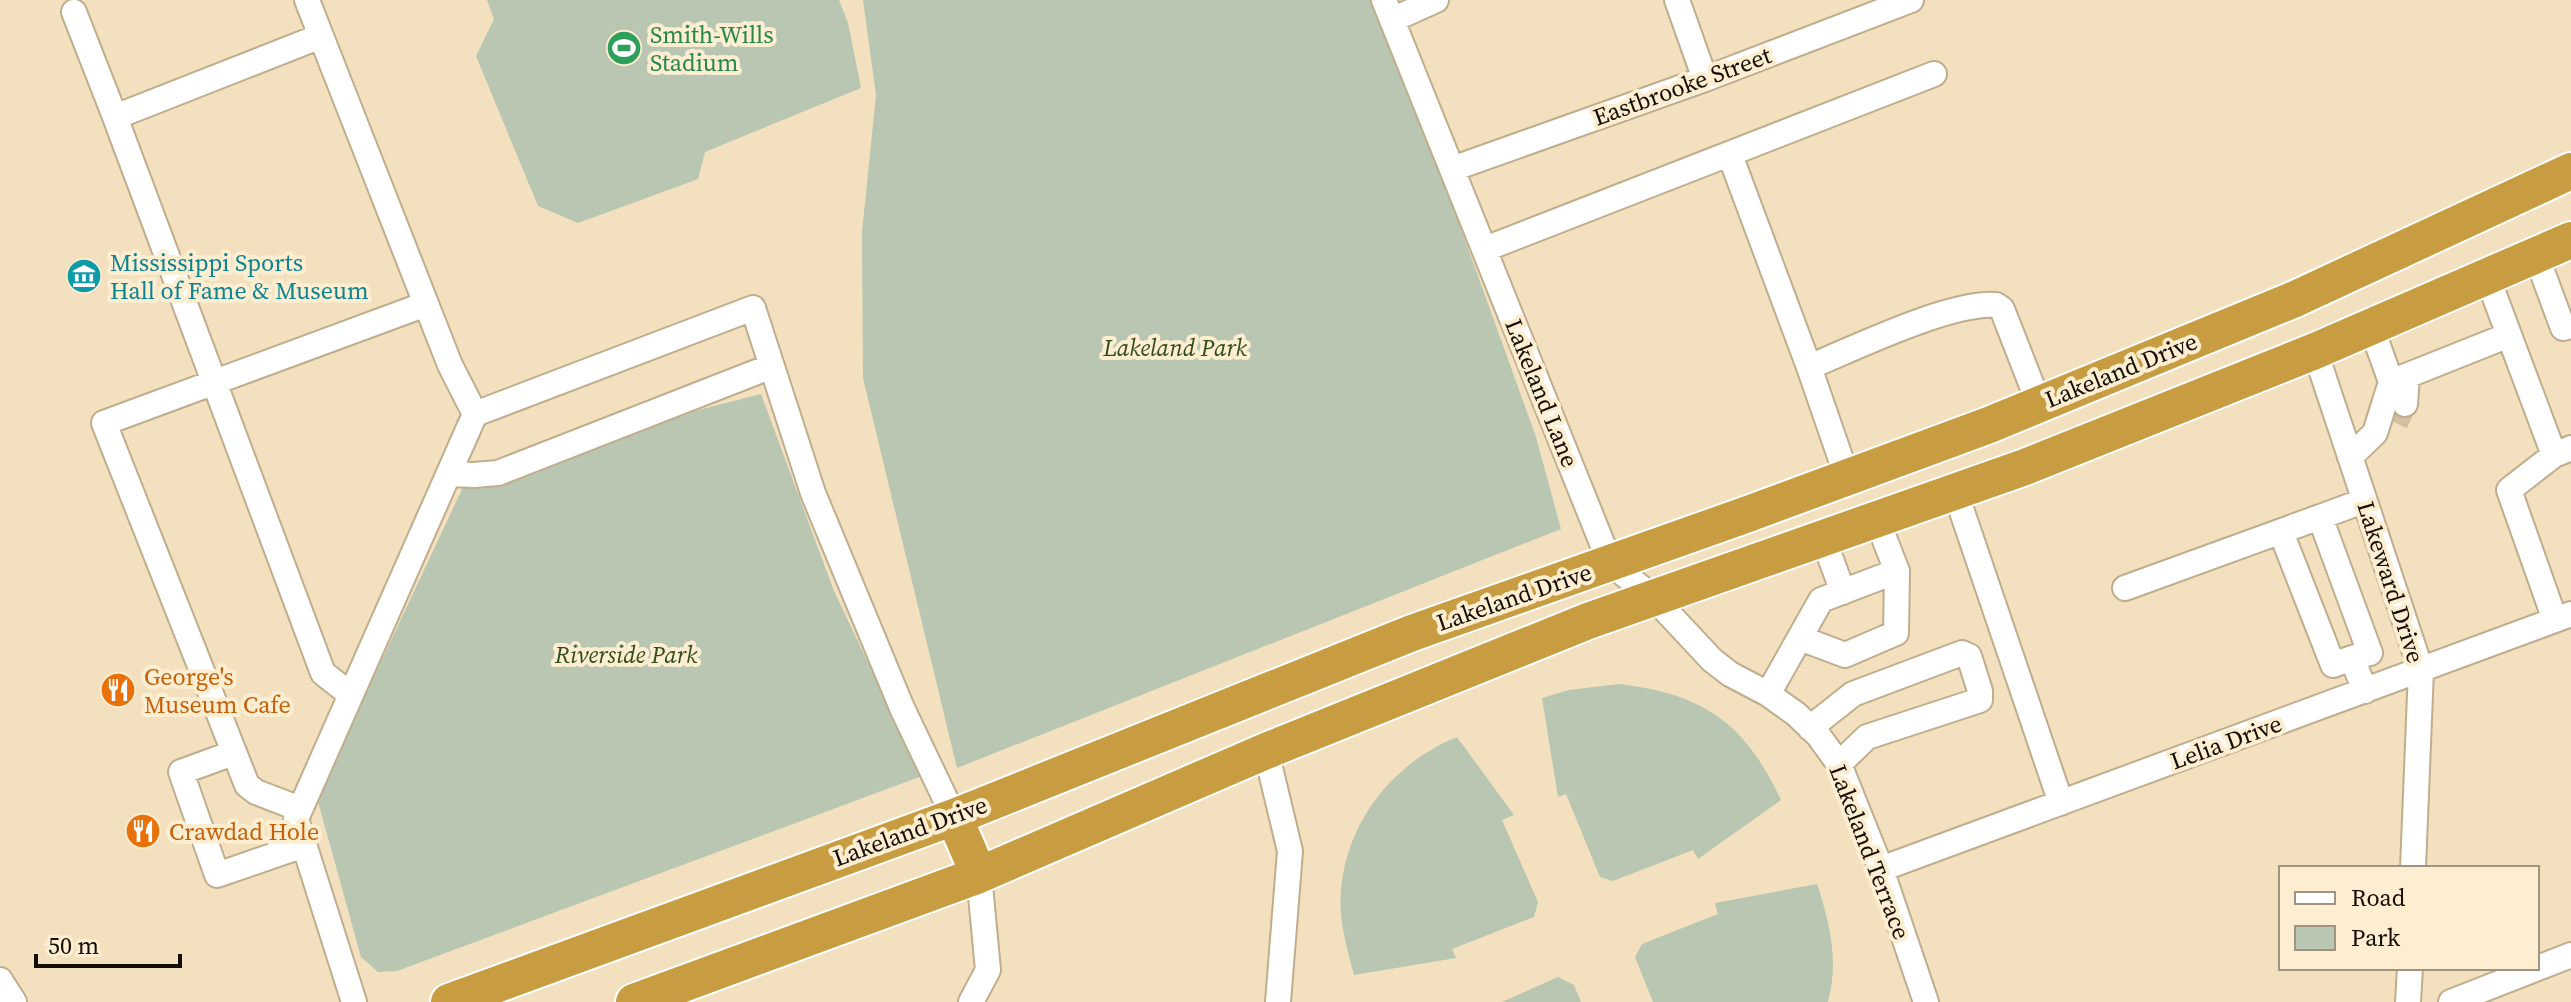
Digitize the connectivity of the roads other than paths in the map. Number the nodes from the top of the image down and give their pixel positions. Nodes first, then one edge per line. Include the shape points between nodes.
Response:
1 (307, 0) edge
2 (1677, 0) edge
3 (1911, 0) edge
4 (1428, 2) edge
5 (1388, 10) edge
6 (74, 12) dead end
7 (321, 36) junction
8 (1934, 74) dead end
9 (1705, 79) junction
10 (115, 117) junction
11 (1730, 155) junction
12 (1452, 169) junction
13 (2571, 171) edge
14 (2571, 240) edge
15 (1485, 249) junction
16 (2536, 255) junction
17 (2487, 276) junction
18 (2295, 299) junction
19 (426, 304) junction
20 (2371, 326) junction
21 (2571, 326) edge
22 (2509, 335) junction
23 (2315, 351) junction
24 (772, 366) junction
25 (1809, 367) junction
26 (2399, 379) junction
27 (214, 383) junction
28 (2039, 404) junction
29 (475, 414) junction
30 (2392, 420) junction
31 (2563, 452) edge
32 (2350, 457) junction
33 (449, 474) junction
34 (1847, 477) junction
35 (1955, 491) junction
36 (2363, 501) junction
37 (2320, 517) junction
38 (1877, 520) junction
39 (2281, 532) junction
40 (1823, 538) junction
41 (1610, 563) junction
42 (1897, 571) junction
43 (2125, 588) dead end
44 (1843, 592) junction
45 (1654, 598) junction
46 (2563, 617) edge
47 (1800, 638) junction
48 (2352, 658) junction
49 (2421, 670) junction
50 (2365, 691) junction
51 (1768, 694) junction
52 (351, 695) junction
53 (1247, 698) junction
54 (1803, 721) junction
55 (1266, 751) junction
56 (233, 753) junction
57 (1839, 764) junction
58 (2061, 803) junction
59 (300, 809) junction
60 (954, 817) junction
61 (304, 845) junction
62 (2413, 866) edge
63 (1881, 869) junction
64 (979, 875) junction
65 (2571, 955) edge
66 (2539, 968) edge
67 (2410, 970) edge
68 (2533, 970) edge
69 (0, 980) edge
70 (14, 1002) edge
71 (354, 1002) edge
72 (449, 1002) edge
73 (634, 1002) edge
74 (971, 1002) edge
75 (1278, 1002) edge
76 (1926, 1002) edge
77 (2408, 1002) edge
78 (2451, 1002) edge

1 - 7 street
2 - 9 street
3 - 9 street, Eastbrooke Street
4 - 5 street
5 - 12 street, Lakeland Lane
6 - 10 street
7 - 10 street
7 - 19 street
8 - 11 street
9 - 12 street, Eastbrooke Street
10 - 27 street
11 - 15 street
11 - 25 street
12 - 15 street, Lakeland Lane
13 - 18 highway, Lakeland Drive
14 - 16 highway, Lakeland Drive
15 - 41 street, Lakeland Lane
16 - 17 highway, Lakeland Drive
16 - 21 street via 2563,328
17 - 20 highway, Lakeland Drive
17 - 22 street
18 - 23 highway
18 - 28 highway, Lakeland Drive
19 - 27 street
19 - 29 street
20 - 23 highway, Lakeland Drive
20 - 26 street
22 - 26 street
22 - 31 street
23 - 32 street, Lakeward Drive
23 - 35 highway, Lakeland Drive
24 - 29 street via 753,308
24 - 33 street via 498,473
24 - 60 street via 813,493 856,601
25 - 28 street via 1935,318 1996,305
25 - 34 street
26 - 30 street
26 - 30 street
27 - 52 street via 323,673
27 - 56 street via 104,423
28 - 34 highway, Lakeland Drive
29 - 33 street
30 - 32 street
31 - 46 street via 2509,490
32 - 36 street, Lakeward Drive
33 - 52 street
34 - 41 highway, Lakeland Drive
35 - 38 highway, Lakeland Drive
35 - 58 street
36 - 37 street
36 - 49 street, Lakeward Drive
37 - 39 street
37 - 48 street via 2370,653
38 - 40 highway, Lakeland Drive
38 - 42 street
39 - 43 street
39 - 48 street via 2333,665
40 - 44 street
40 - 45 highway, Lakeland Drive
41 - 45 street, Lakeland Lane
41 - 53 highway, Lakeland Drive
42 - 44 street
42 - 47 street via 1896,633 1845,655
44 - 47 street via 1821,600
45 - 51 street, Lakeland Lane via 1712,660
45 - 55 highway, Lakeland Drive
46 - 49 street, Lelia Drive
47 - 51 street
48 - 50 street
49 - 50 street, Lelia Drive
49 - 62 street, Lakeward Drive
50 - 58 street, Lelia Drive
51 - 54 street, Lakeland Lane
52 - 59 street
53 - 55 highway
53 - 60 highway, Lakeland Drive
54 - 57 street, Lakeland Terrace
54 - 57 street via 1853,694 1962,653 1969,656 1980,700 1867,737
55 - 64 highway, Lakeland Drive
55 - 75 street via 1290,851
56 - 59 street via 247,785
56 - 61 street via 181,772 217,875
57 - 63 street, Lakeland Terrace
58 - 63 street, Lelia Drive
59 - 61 street via 296,819
60 - 64 highway
60 - 72 highway, Lakeland Drive
61 - 71 street
63 - 76 street, Lakeland Terrace
64 - 73 highway, Lakeland Drive
64 - 74 street via 988,970
65 - 66 street
67 - 77 street
68 - 78 street
69 - 70 street

